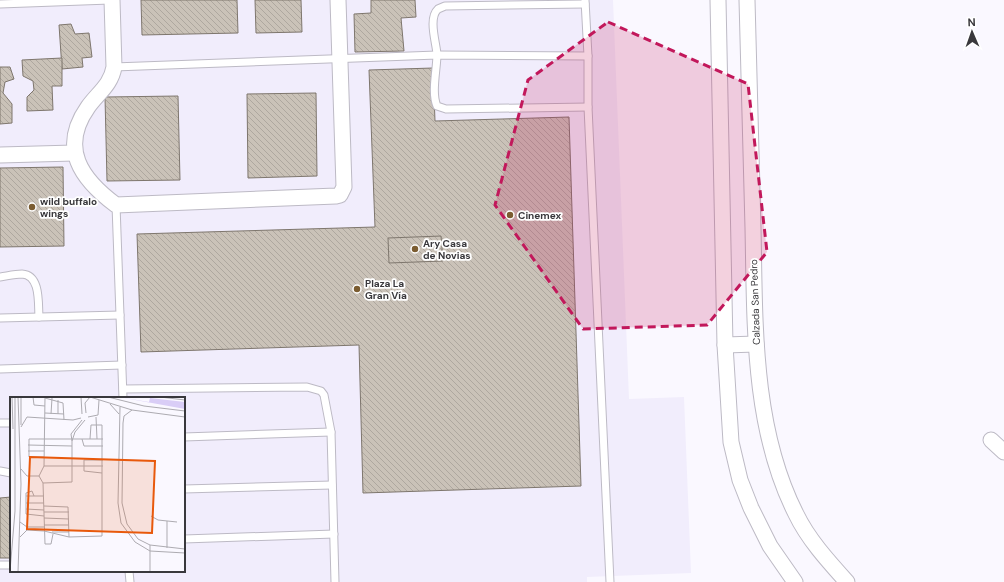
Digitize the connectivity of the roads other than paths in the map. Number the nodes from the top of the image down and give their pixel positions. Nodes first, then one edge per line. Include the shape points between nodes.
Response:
1 (111, 0) edge
2 (338, 0) edge
3 (718, 0) edge
4 (748, 0) edge
5 (585, 2) edge
6 (0, 4) edge
7 (437, 55) junction
8 (588, 56) junction
9 (339, 59) junction
10 (114, 67) junction
11 (588, 106) junction
12 (74, 153) junction
13 (0, 155) edge
14 (116, 205) junction
15 (0, 277) edge
16 (120, 315) junction
17 (39, 317) junction
18 (0, 318) edge
19 (756, 344) junction
20 (725, 345) junction
21 (122, 366) junction
22 (0, 369) edge
23 (123, 389) junction
24 (123, 397) edge
25 (331, 432) junction
26 (185, 437) edge
27 (991, 440) dead end
28 (1004, 452) edge
29 (0, 471) edge
30 (10, 473) edge
31 (332, 485) junction
32 (185, 489) edge
33 (334, 534) junction
34 (185, 539) edge
35 (129, 572) edge
36 (130, 582) edge
37 (335, 582) edge
38 (610, 582) edge
39 (795, 582) edge
40 (847, 582) edge

1 - 6 lane
1 - 10 street
2 - 9 street
3 - 20 street
4 - 19 street, Calzada San Pedro
5 - 7 lane via 445,6 435,12 434,17
5 - 8 lane
7 - 8 lane
7 - 9 lane
7 - 11 lane via 435,97 438,108
8 - 11 lane
9 - 10 lane
9 - 14 street via 344,187 340,195
10 - 12 street via 108,85 80,120
11 - 38 lane
12 - 13 street
12 - 14 street via 88,181
14 - 16 lane
15 - 17 lane via 23,274 33,279 37,286
16 - 17 lane
16 - 21 lane
17 - 18 lane
19 - 20 street
19 - 40 street, Calzada San Pedro via 763,403 782,480 796,515 821,552
20 - 39 street via 731,442 740,480 770,546
21 - 22 lane
21 - 23 lane
23 - 24 lane
23 - 25 lane via 314,388 324,395
25 - 26 lane
25 - 31 lane
27 - 28 street
29 - 30 lane
31 - 32 lane
31 - 33 lane
33 - 34 lane
33 - 37 lane
35 - 36 lane

